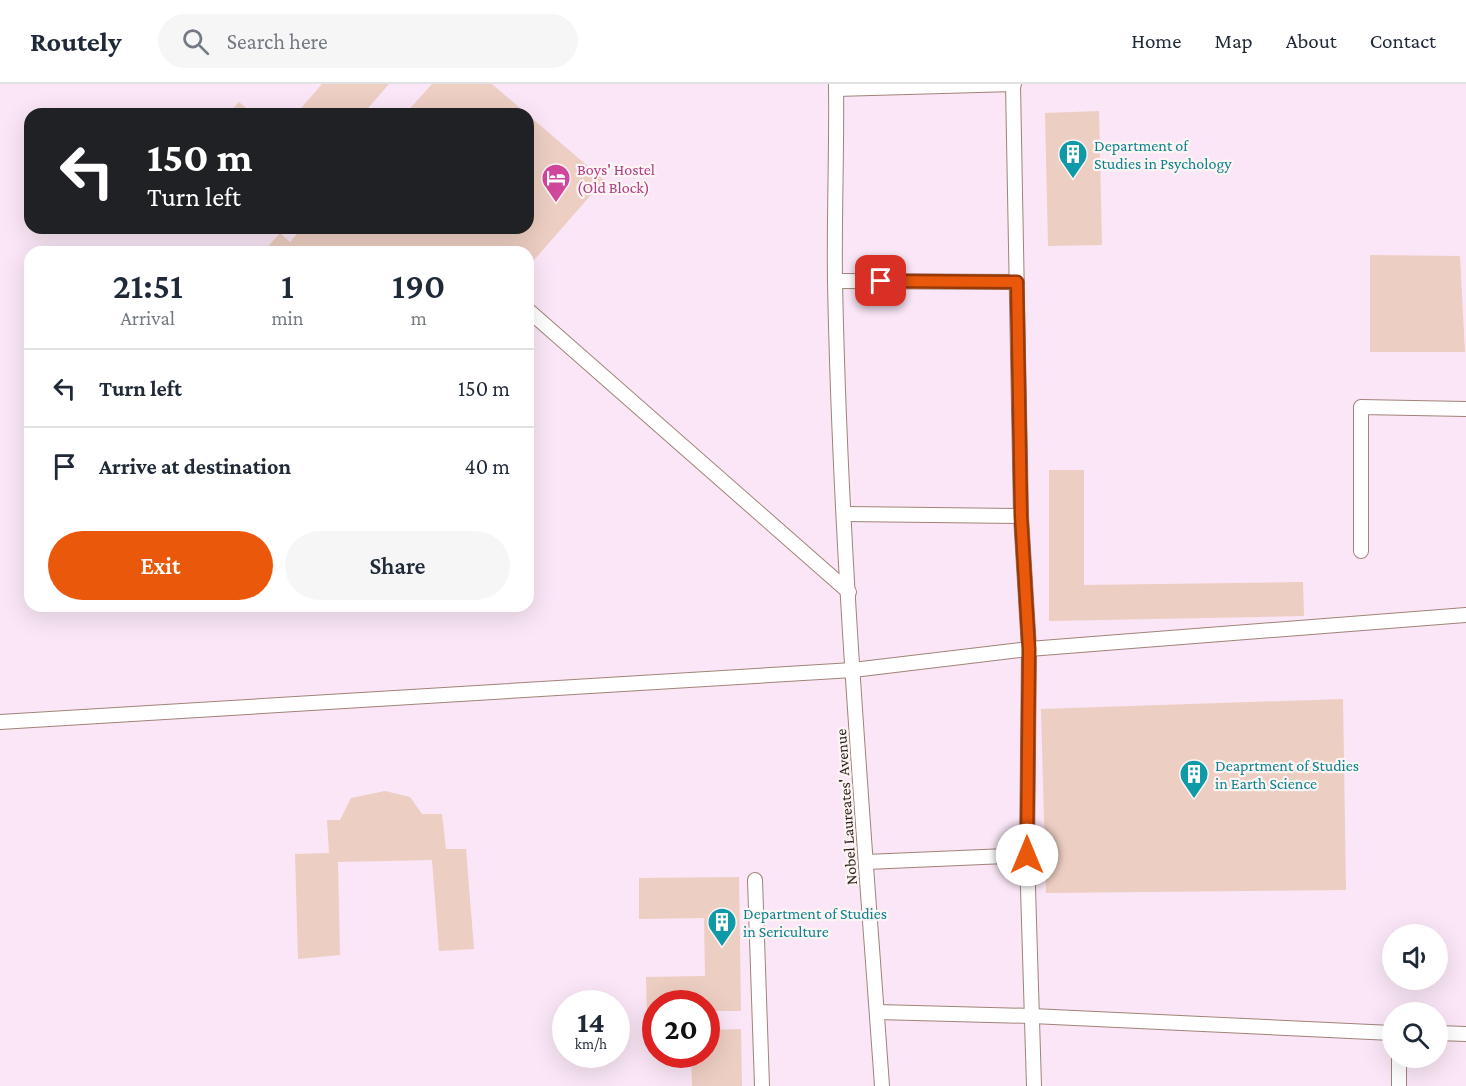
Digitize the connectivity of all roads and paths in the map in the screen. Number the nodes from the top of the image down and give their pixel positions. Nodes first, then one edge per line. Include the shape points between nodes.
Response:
1 (1013, 84) edge
2 (836, 87) edge
3 (835, 281) junction
4 (1017, 282) junction
5 (534, 315) edge
6 (1466, 409) edge
7 (845, 514) junction
8 (1021, 516) junction
9 (1361, 552) dead end
10 (849, 592) junction
11 (1466, 615) edge
12 (1029, 649) junction
13 (853, 670) junction
14 (0, 722) edge
15 (1027, 855) junction
16 (866, 862) junction
17 (755, 880) dead end
18 (877, 1012) junction
19 (1032, 1016) junction
20 (1382, 1032) edge
21 (1448, 1034) edge
22 (1466, 1034) edge
23 (1399, 1068) edge
24 (762, 1086) edge
25 (882, 1086) edge
26 (1034, 1086) edge
27 (1399, 1086) edge

1 - 2 lane
1 - 4 lane
2 - 3 lane, Nobel Laureates' Avenue
3 - 4 lane
3 - 7 lane, Nobel Laureates' Avenue
4 - 8 lane
5 - 10 lane
6 - 9 lane via 1361,408
7 - 8 lane
7 - 10 lane, Nobel Laureates' Avenue
8 - 12 lane
10 - 13 lane, Nobel Laureates' Avenue
11 - 12 lane
12 - 13 lane
12 - 15 lane
13 - 14 lane
13 - 16 lane, Nobel Laureates' Avenue
15 - 16 lane
15 - 19 lane
16 - 18 lane, Nobel Laureates' Avenue
17 - 24 lane
18 - 19 lane
18 - 25 lane, Nobel Laureates' Avenue
19 - 20 lane
19 - 26 lane
21 - 22 lane
23 - 27 lane

